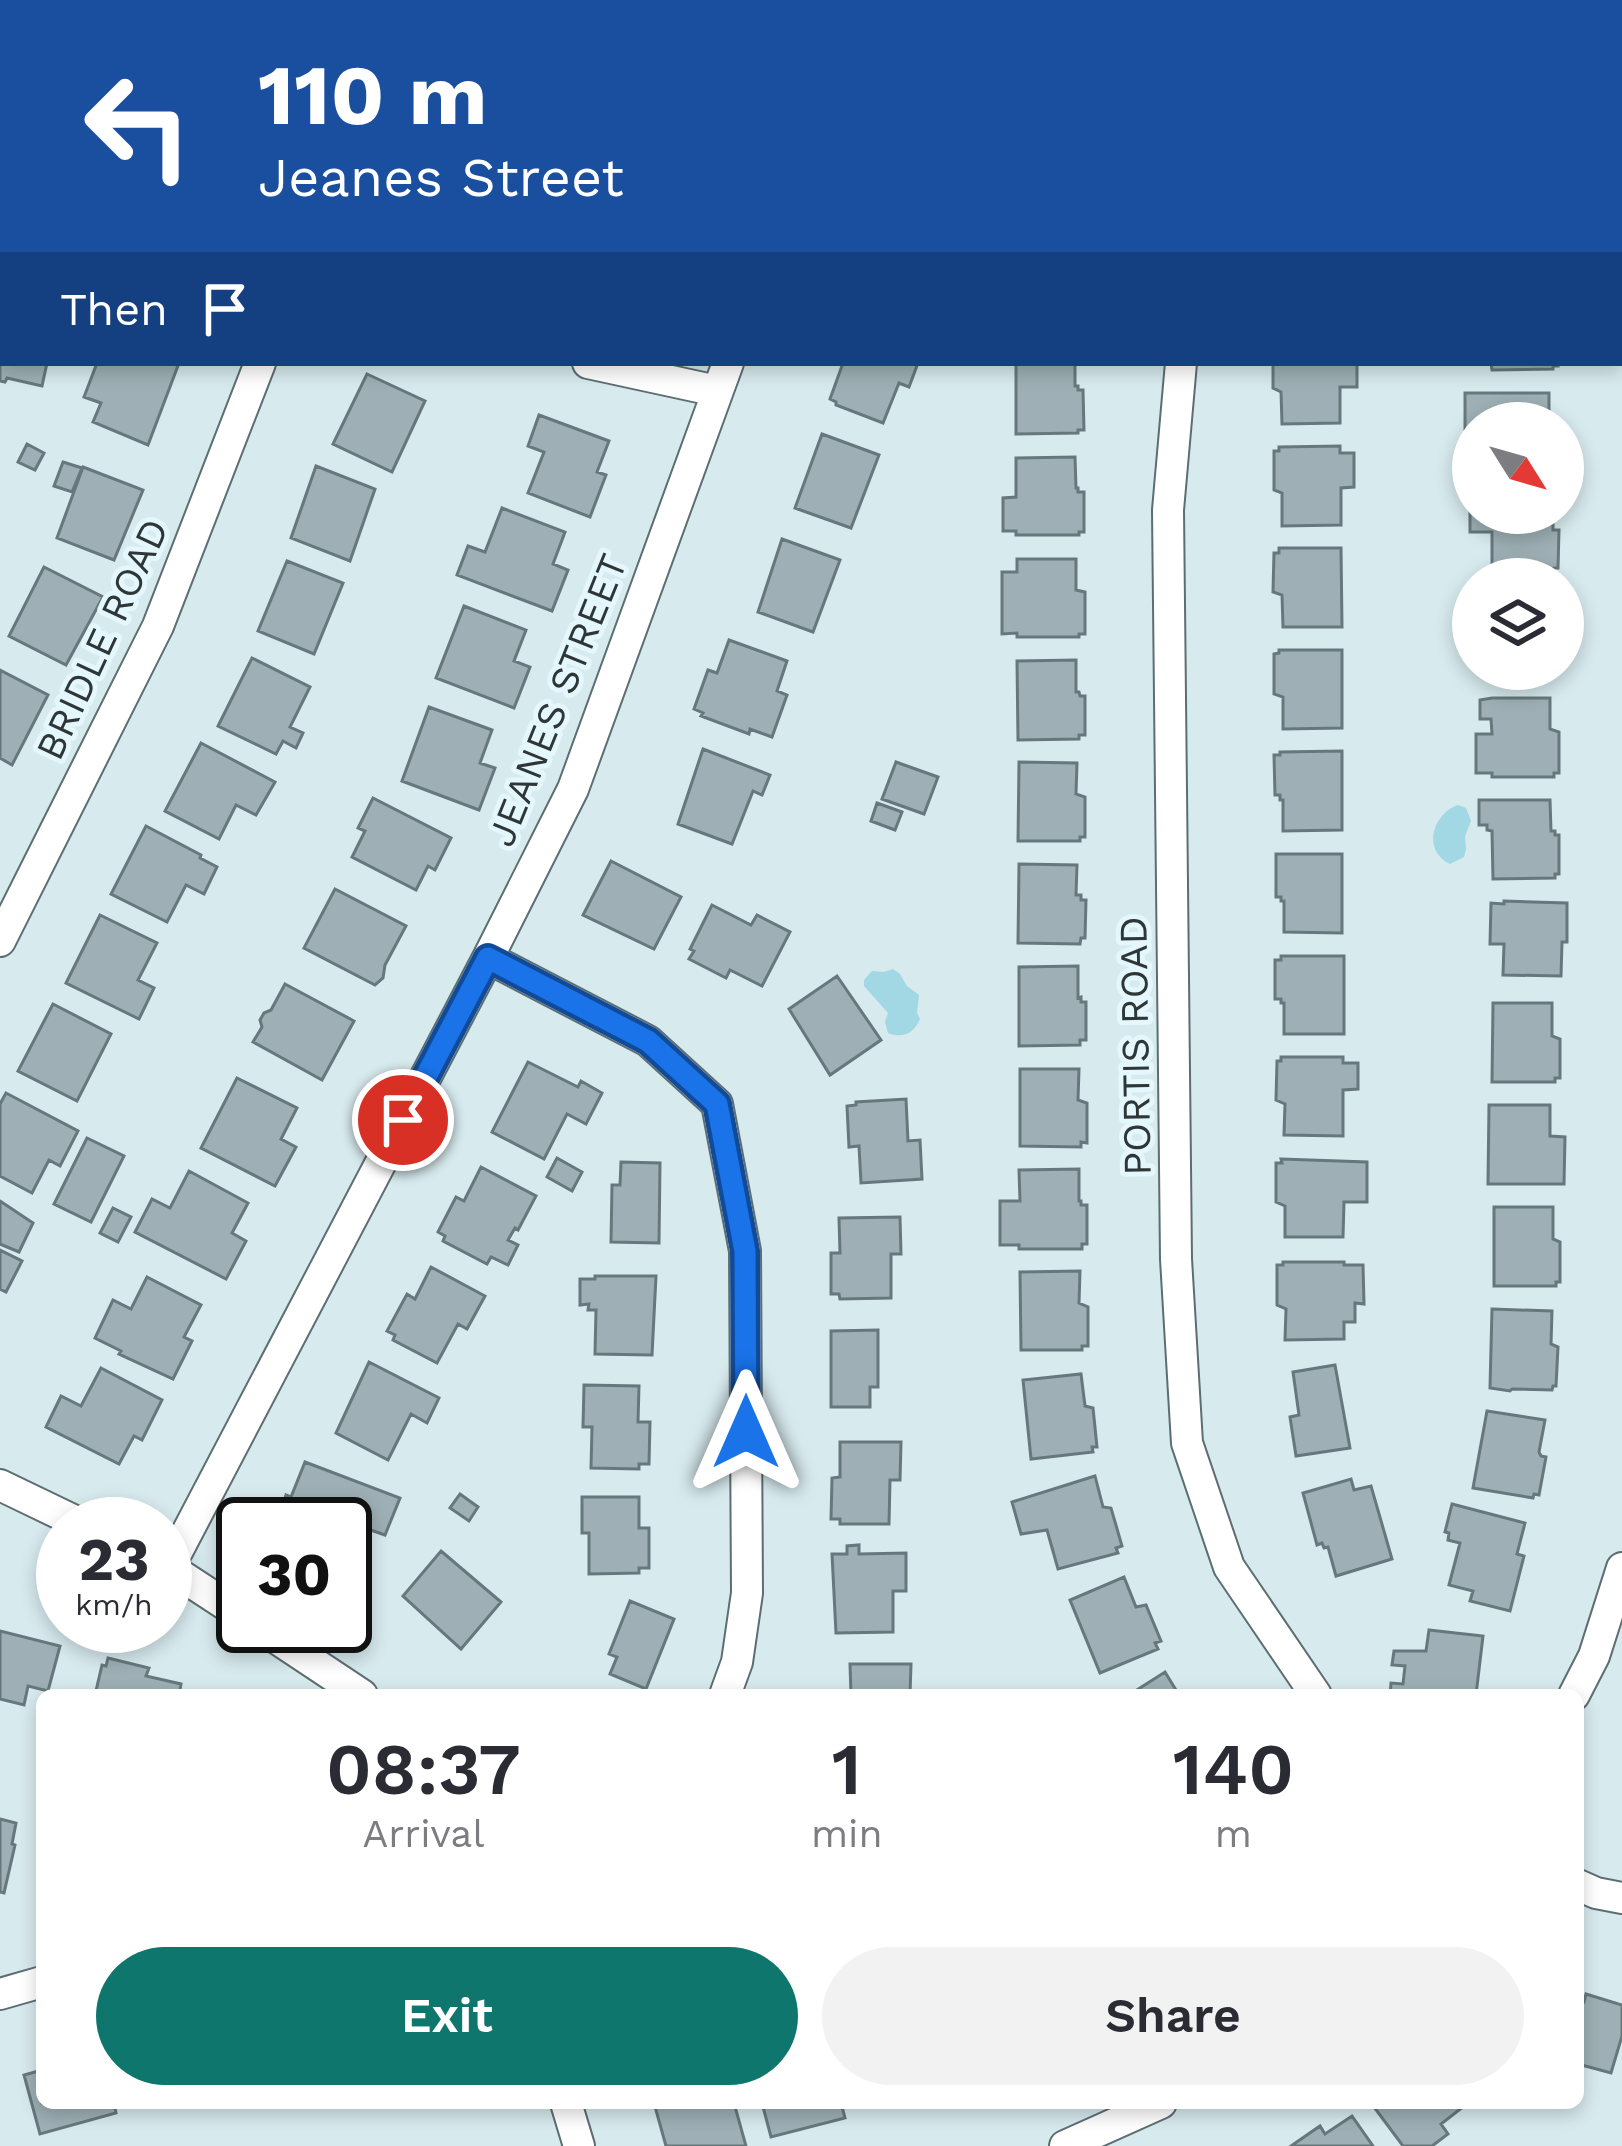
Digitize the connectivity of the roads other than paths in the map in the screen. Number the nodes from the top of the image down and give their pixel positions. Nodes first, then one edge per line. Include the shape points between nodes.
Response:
1 (259, 366) edge
2 (617, 366) edge
3 (1181, 366) edge
4 (722, 377) edge
5 (0, 941) edge
6 (488, 958) junction
7 (0, 1485) edge
8 (36, 1502) edge
9 (192, 1519) edge
10 (1622, 1568) edge
11 (299, 1653) edge
12 (353, 1689) edge
13 (727, 1689) edge
14 (1312, 1689) edge
15 (1577, 1689) edge
16 (1584, 1888) edge
17 (1622, 1898) edge
18 (36, 1984) edge
19 (0, 1994) edge
20 (568, 2109) edge
21 (1148, 2109) edge
22 (579, 2146) edge
23 (1065, 2146) edge

1 - 5 street, BRIDLE ROAD via 158,626
2 - 4 street
3 - 14 street, PORTIS ROAD via 1168,510 1176,1259 1187,1443 1229,1567
4 - 6 street, JEANES STREET via 573,789
6 - 9 street, JEANES STREET
6 - 13 street via 648,1041 717,1104 745,1251 747,1593
7 - 8 street
10 - 15 street
11 - 12 street
16 - 17 street
18 - 19 street
20 - 22 street
21 - 23 street

